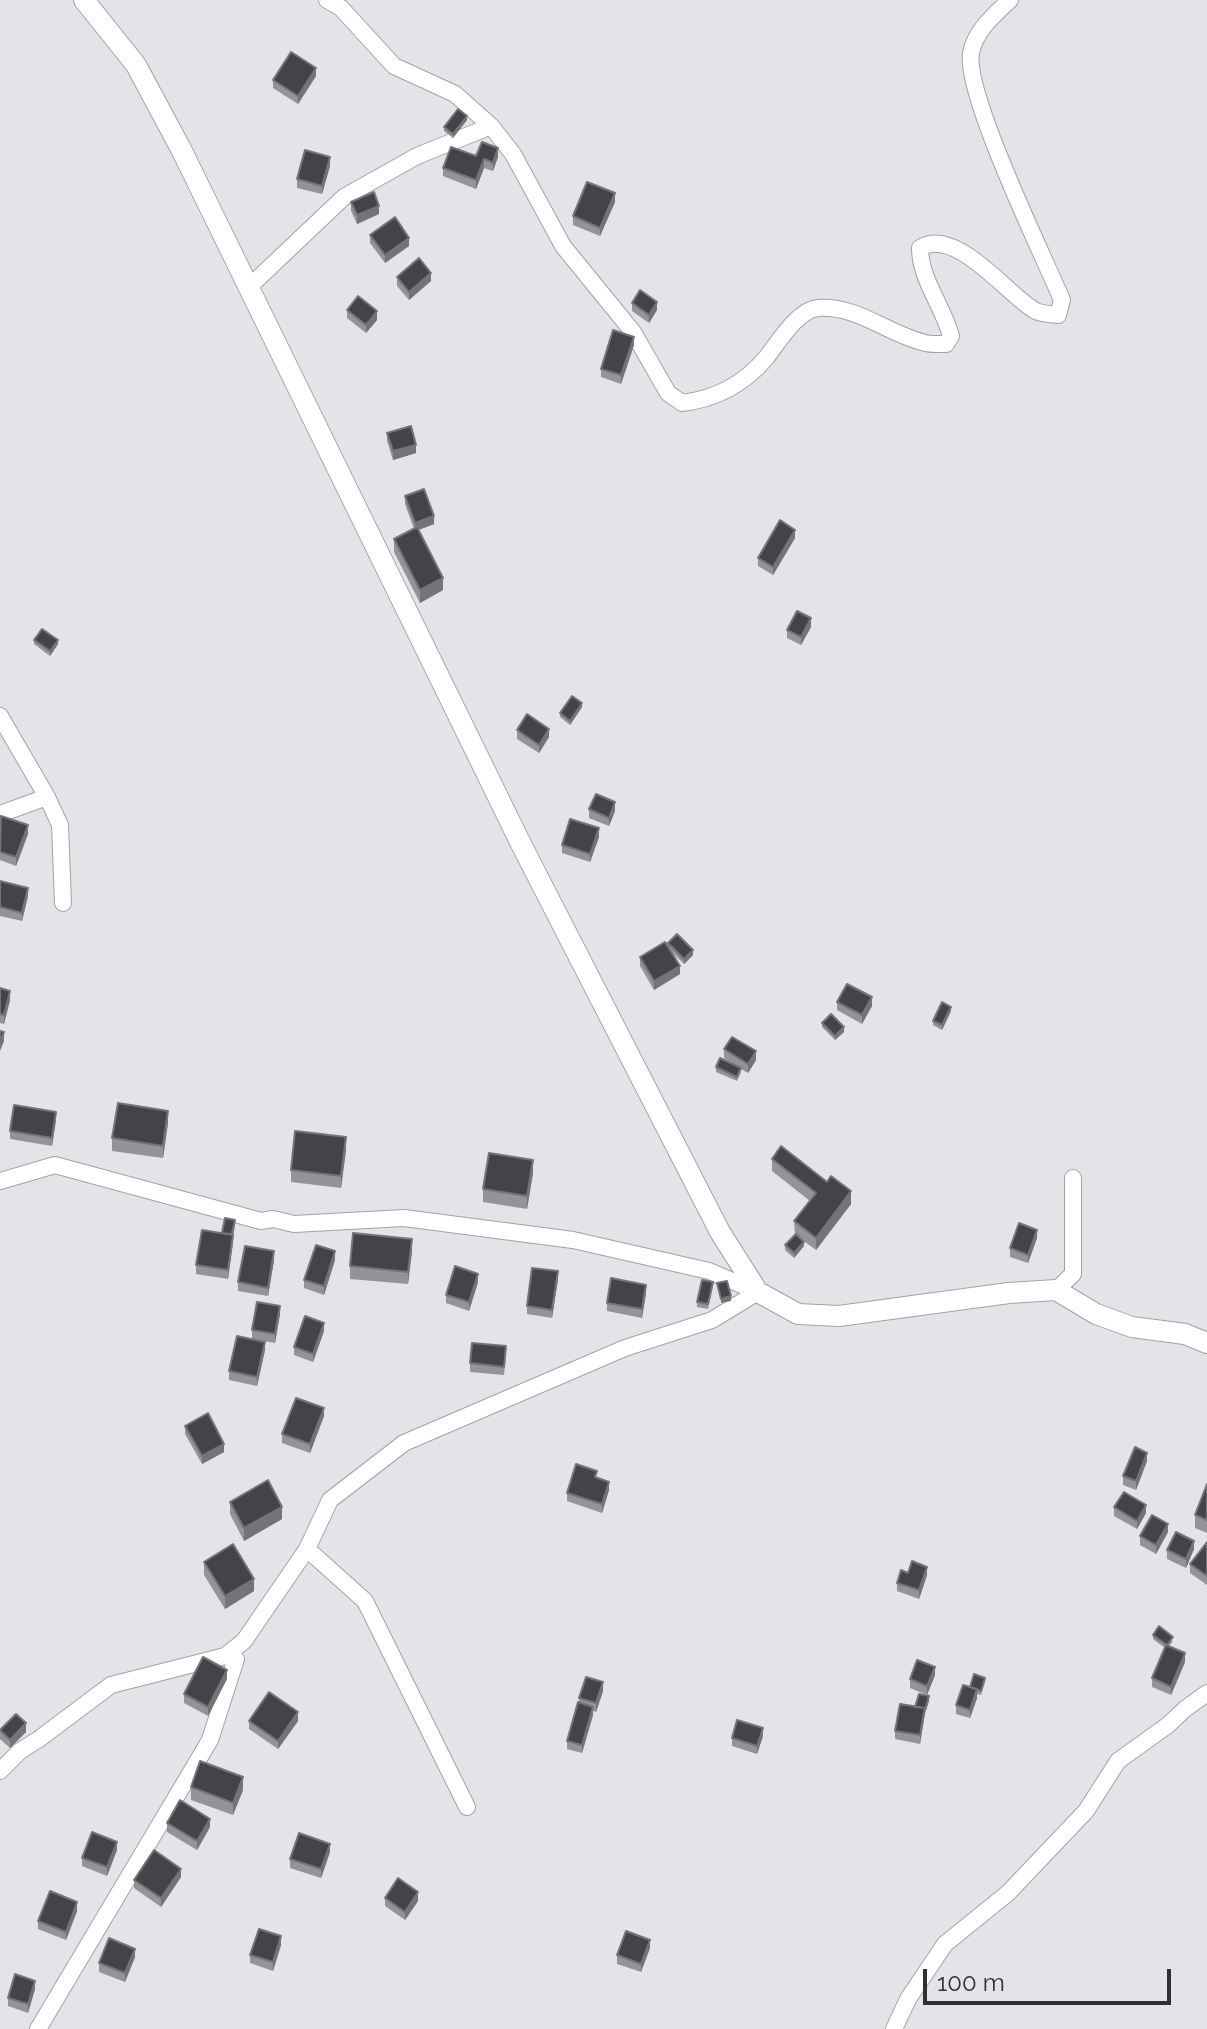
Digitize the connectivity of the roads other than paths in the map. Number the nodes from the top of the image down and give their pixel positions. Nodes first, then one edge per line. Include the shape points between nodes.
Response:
1 (84, 0) edge
2 (327, 0) edge
3 (1010, 0) edge
4 (491, 126) junction
5 (248, 288) junction
6 (0, 716) edge
7 (47, 797) junction
8 (0, 814) edge
9 (63, 903) dead end
10 (1073, 1178) dead end
11 (0, 1181) edge
12 (1056, 1290) junction
13 (758, 1292) junction
14 (1207, 1343) edge
15 (307, 1549) junction
16 (225, 1656) junction
17 (1207, 1693) edge
18 (0, 1771) edge
19 (467, 1807) dead end
20 (38, 2029) edge
21 (894, 2029) edge

1 - 5 street via 136,65
2 - 4 street via 341,8 394,66 455,94
3 - 4 street via 985,23 971,54 977,100 1062,300 1058,315 1036,312 965,254 940,243 926,244 920,248 920,265 946,319 951,336 946,344 924,343 843,309 814,308 787,329 734,387 682,403 668,393 633,332 563,246 513,154
4 - 5 street via 417,156 344,197
5 - 13 street via 536,874 720,1232
6 - 7 street
7 - 8 street
7 - 9 street via 60,825
10 - 12 street via 1073,1274
11 - 13 street via 55,1165 261,1221 404,1218 573,1240 709,1271
12 - 13 street via 839,1316 798,1314
12 - 14 street via 1096,1314 1132,1327 1185,1334
13 - 15 street via 712,1320 625,1348 404,1443 330,1500
15 - 16 street via 244,1641
15 - 19 street via 365,1601
16 - 18 street via 111,1685
16 - 20 street via 236,1659 210,1740
17 - 21 street via 1118,1761 1086,1811 1008,1893 945,1944

